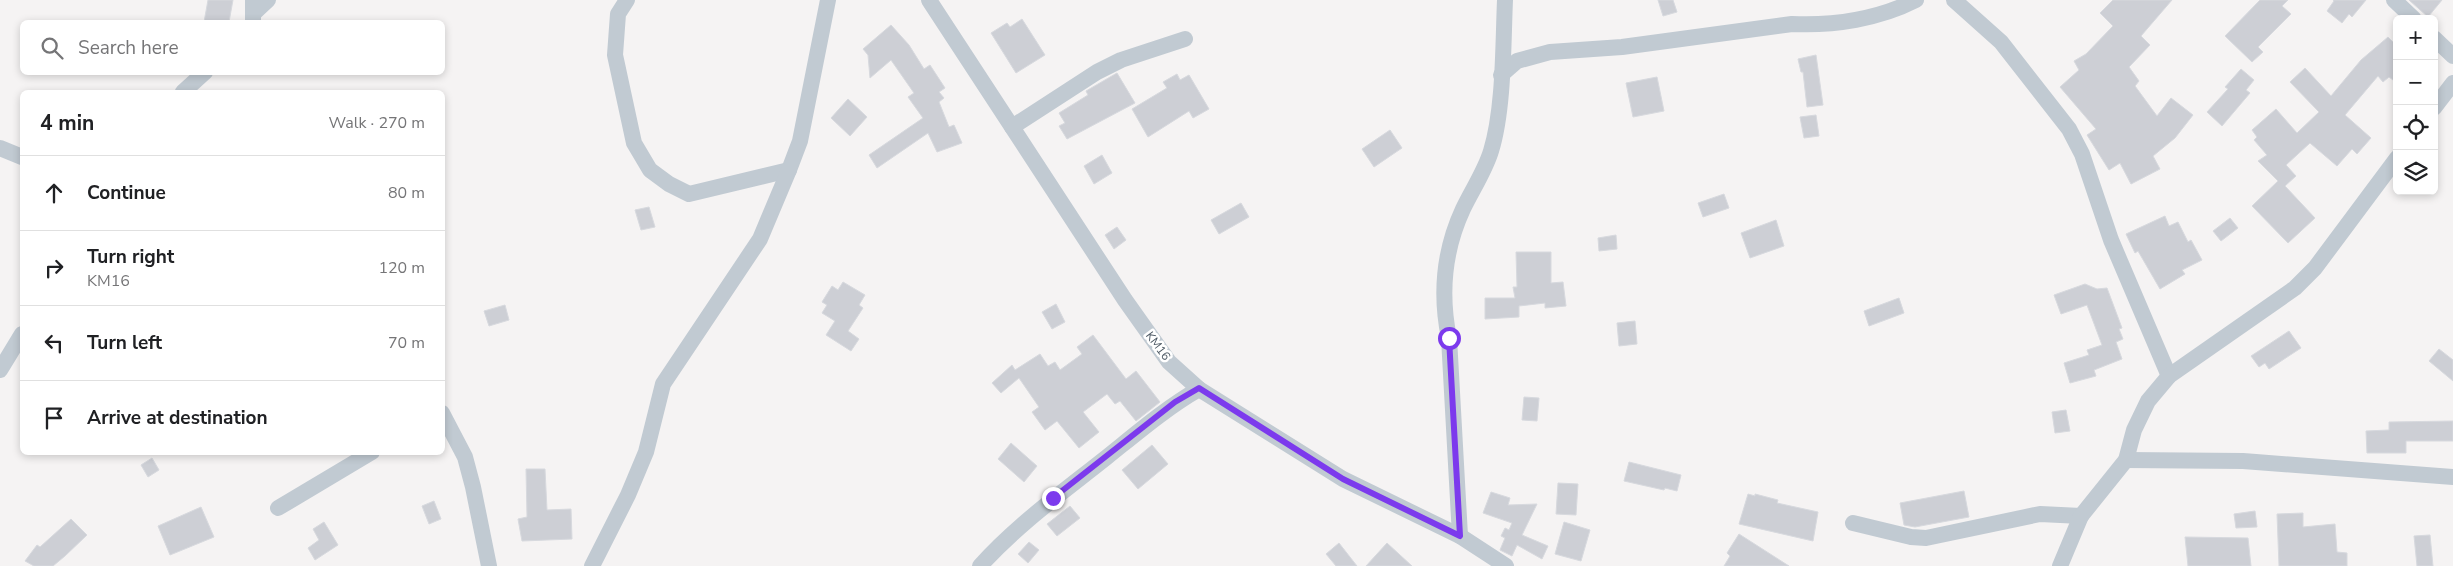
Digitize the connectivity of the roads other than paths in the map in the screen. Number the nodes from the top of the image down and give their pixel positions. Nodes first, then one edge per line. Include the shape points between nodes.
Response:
1 (268, 0) edge
2 (627, 0) edge
3 (828, 0) edge
4 (929, 0) edge
5 (1505, 0) edge
6 (1916, 0) edge
7 (1954, 0) edge
8 (2395, 0) edge
9 (253, 12) edge
10 (2410, 15) edge
11 (1184, 39) dead end
12 (2438, 42) edge
13 (2453, 56) edge
14 (202, 75) edge
15 (1501, 75) junction
16 (2453, 83) edge
17 (185, 90) edge
18 (2436, 105) edge
19 (1012, 128) junction
20 (0, 148) edge
21 (20, 156) edge
22 (2393, 163) edge
23 (789, 170) junction
24 (20, 337) edge
25 (0, 370) edge
26 (2169, 376) junction
27 (1199, 388) junction
28 (445, 419) edge
29 (367, 455) edge
30 (2126, 460) junction
31 (2453, 477) edge
32 (278, 508) dead end
33 (2081, 516) junction
34 (1853, 523) dead end
35 (1460, 536) junction
36 (489, 566) edge
37 (592, 566) edge
38 (980, 566) edge
39 (1506, 566) edge
40 (2060, 566) edge

1 - 9 street
2 - 23 street via 618,14 615,55 634,143 650,170 689,194
3 - 23 street via 800,142
4 - 19 street, KM16
5 - 15 street
6 - 15 street via 1849,21 1792,24 1622,47 1550,52 1517,61
7 - 26 street via 2001,42 2069,129 2082,154 2111,240
8 - 10 street
11 - 19 street via 1121,60 1097,72
12 - 13 street
14 - 17 street
15 - 35 street via 1491,152 1462,210 1444,272
16 - 18 street
19 - 27 street, KM16 via 1148,333 1169,362
20 - 21 street
22 - 26 street via 2315,268 2295,288
23 - 37 street via 760,239 663,384 646,452
24 - 25 street
26 - 30 street via 2148,401 2134,430
27 - 35 street, KM16 via 1343,479
27 - 38 street via 1175,402 1053,498 1019,526
28 - 36 street via 465,457
29 - 32 street
30 - 31 street via 2243,461
30 - 33 street
33 - 34 street via 2040,514 1926,538
33 - 40 street
35 - 39 street, KM16

